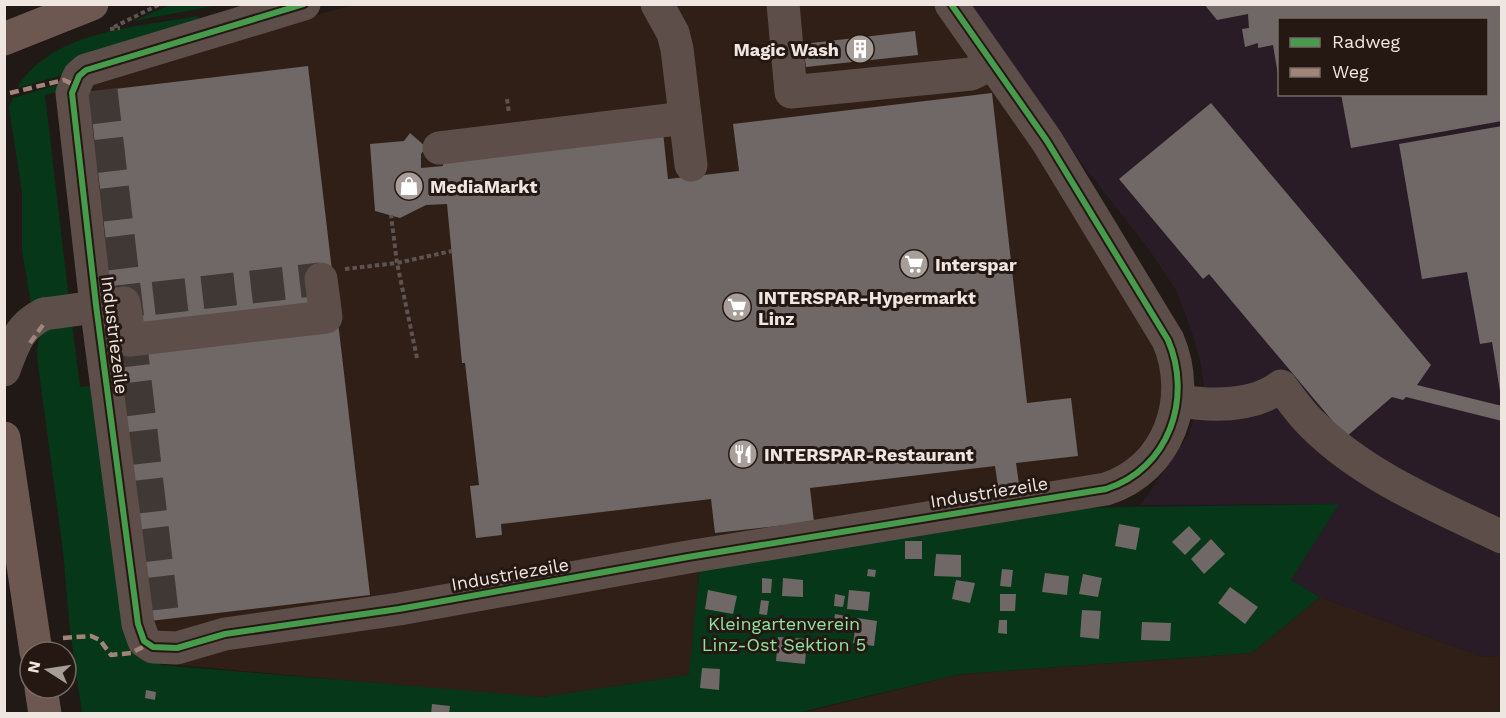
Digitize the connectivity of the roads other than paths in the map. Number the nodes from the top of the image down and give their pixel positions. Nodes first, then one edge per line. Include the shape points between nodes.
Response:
1 (304, 4) edge
2 (657, 4) edge
3 (783, 4) edge
4 (951, 4) edge
5 (101, 17) edge
6 (4, 39) edge
7 (991, 64) junction
8 (685, 117) junction
9 (439, 148) dead end
10 (692, 165) dead end
11 (331, 274) road end
12 (4, 370) edge
13 (1179, 401) junction
14 (4, 438) edge
15 (1502, 537) edge
16 (163, 620) tunnel mouth
17 (34, 640) edge
18 (191, 644) junction

1 - 18 street, Industriezeile via 86,70 72,93 138,624 144,641 153,647
2 - 8 street via 675,41
3 - 7 street via 791,92 971,74
4 - 7 street, Industriezeile
5 - 6 main road
7 - 13 street, Industriezeile via 1047,141 1168,340 1178,367
8 - 9 street
8 - 10 street
11 - 12 street, bridge via 326,317 130,340 124,303 44,314 27,323
13 - 15 street via 1215,404 1245,400 1262,397 1281,386 1311,424 1349,455
13 - 18 street, Industriezeile via 1172,424 1153,459 1125,481 1106,489 399,609 225,634
14 - 17 main road
16 - 18 street via 170,632

